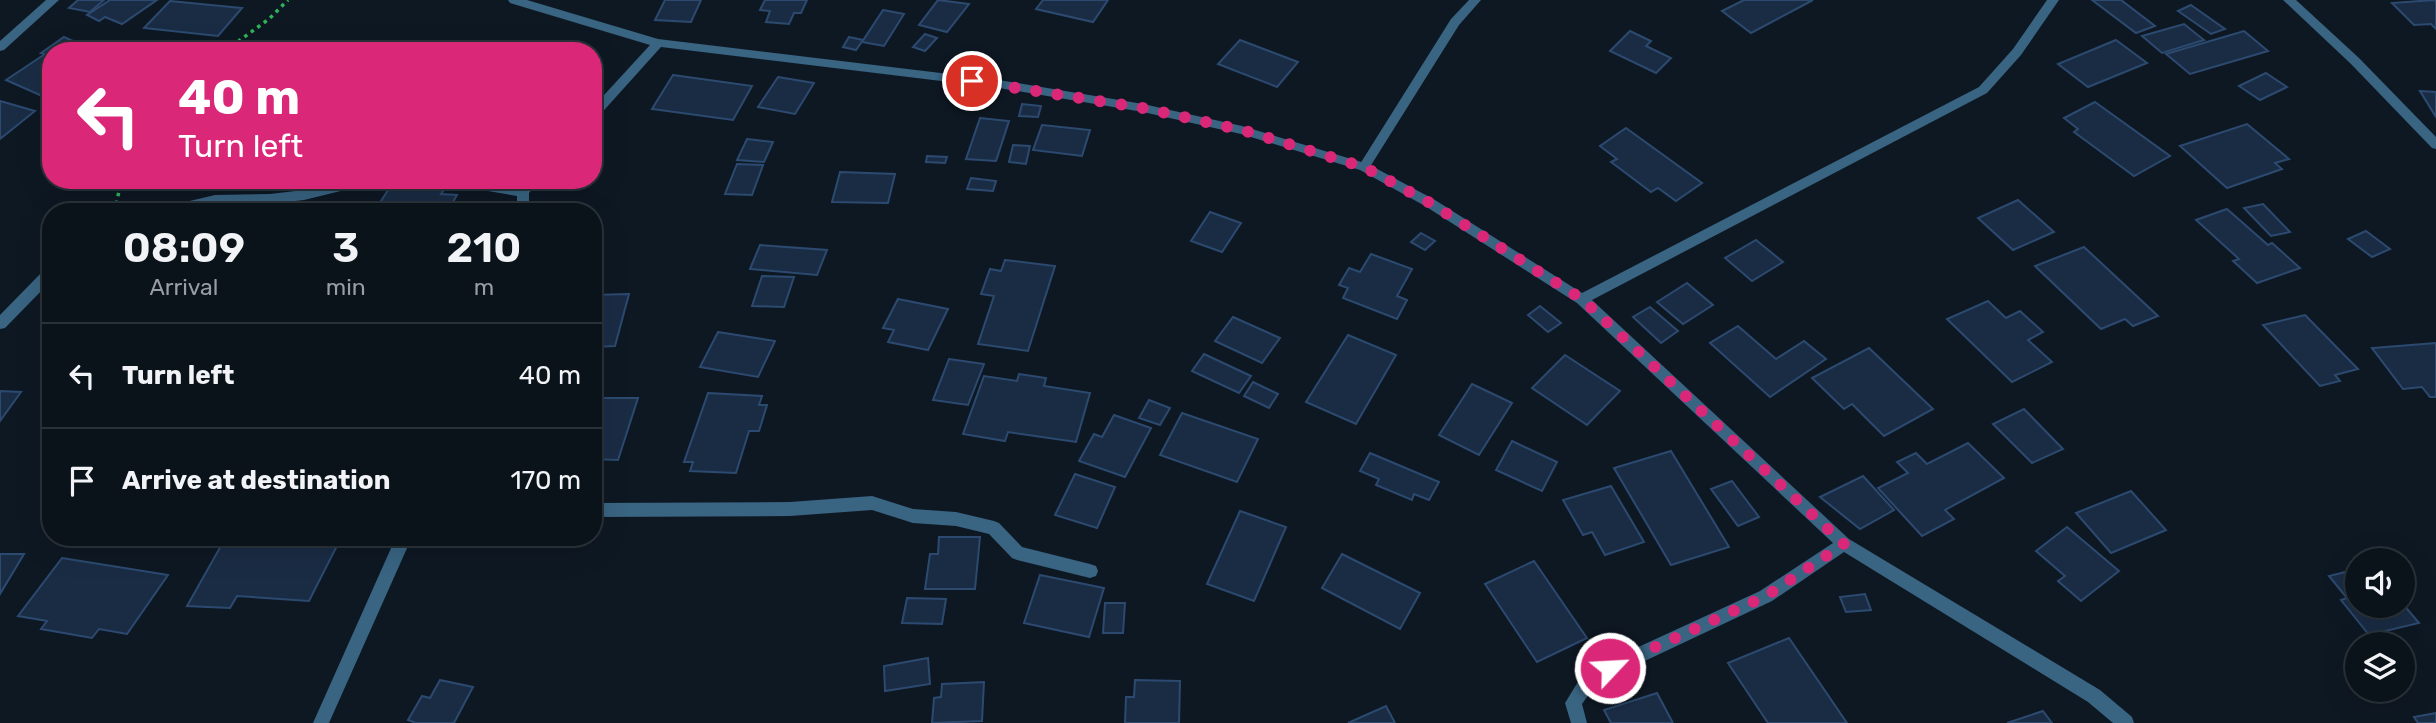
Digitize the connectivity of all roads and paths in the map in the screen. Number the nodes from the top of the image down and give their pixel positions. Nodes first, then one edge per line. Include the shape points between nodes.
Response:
1 (53, 0) edge
2 (288, 0) edge
3 (514, 0) edge
4 (1475, 0) edge
5 (2053, 0) edge
6 (2289, 0) edge
7 (237, 42) edge
8 (658, 43) junction
9 (0, 47) edge
10 (602, 105) edge
11 (2436, 145) edge
12 (1364, 167) junction
13 (328, 189) edge
14 (506, 189) edge
15 (526, 189) edge
16 (523, 192) junction
17 (202, 203) edge
18 (523, 203) edge
19 (42, 281) edge
20 (1582, 299) junction
21 (0, 324) edge
22 (602, 510) edge
23 (1844, 544) junction
24 (400, 546) edge
25 (1090, 571) dead end
26 (321, 723) edge
27 (1579, 723) edge
28 (2126, 723) edge

1 - 9 street
2 - 7 path
3 - 8 street
4 - 12 street via 1455,22
5 - 20 street via 2017,52 1983,90
6 - 11 street
8 - 10 street
8 - 12 street via 999,84 1143,108 1242,130
12 - 20 street
13 - 17 street
14 - 16 street
15 - 16 street
16 - 18 street
19 - 21 street
20 - 23 street
22 - 25 street via 790,509 873,503 913,516 994,528 1017,553
23 - 27 street via 1766,596 1590,678 1573,703
23 - 28 street via 2094,696
24 - 26 street

